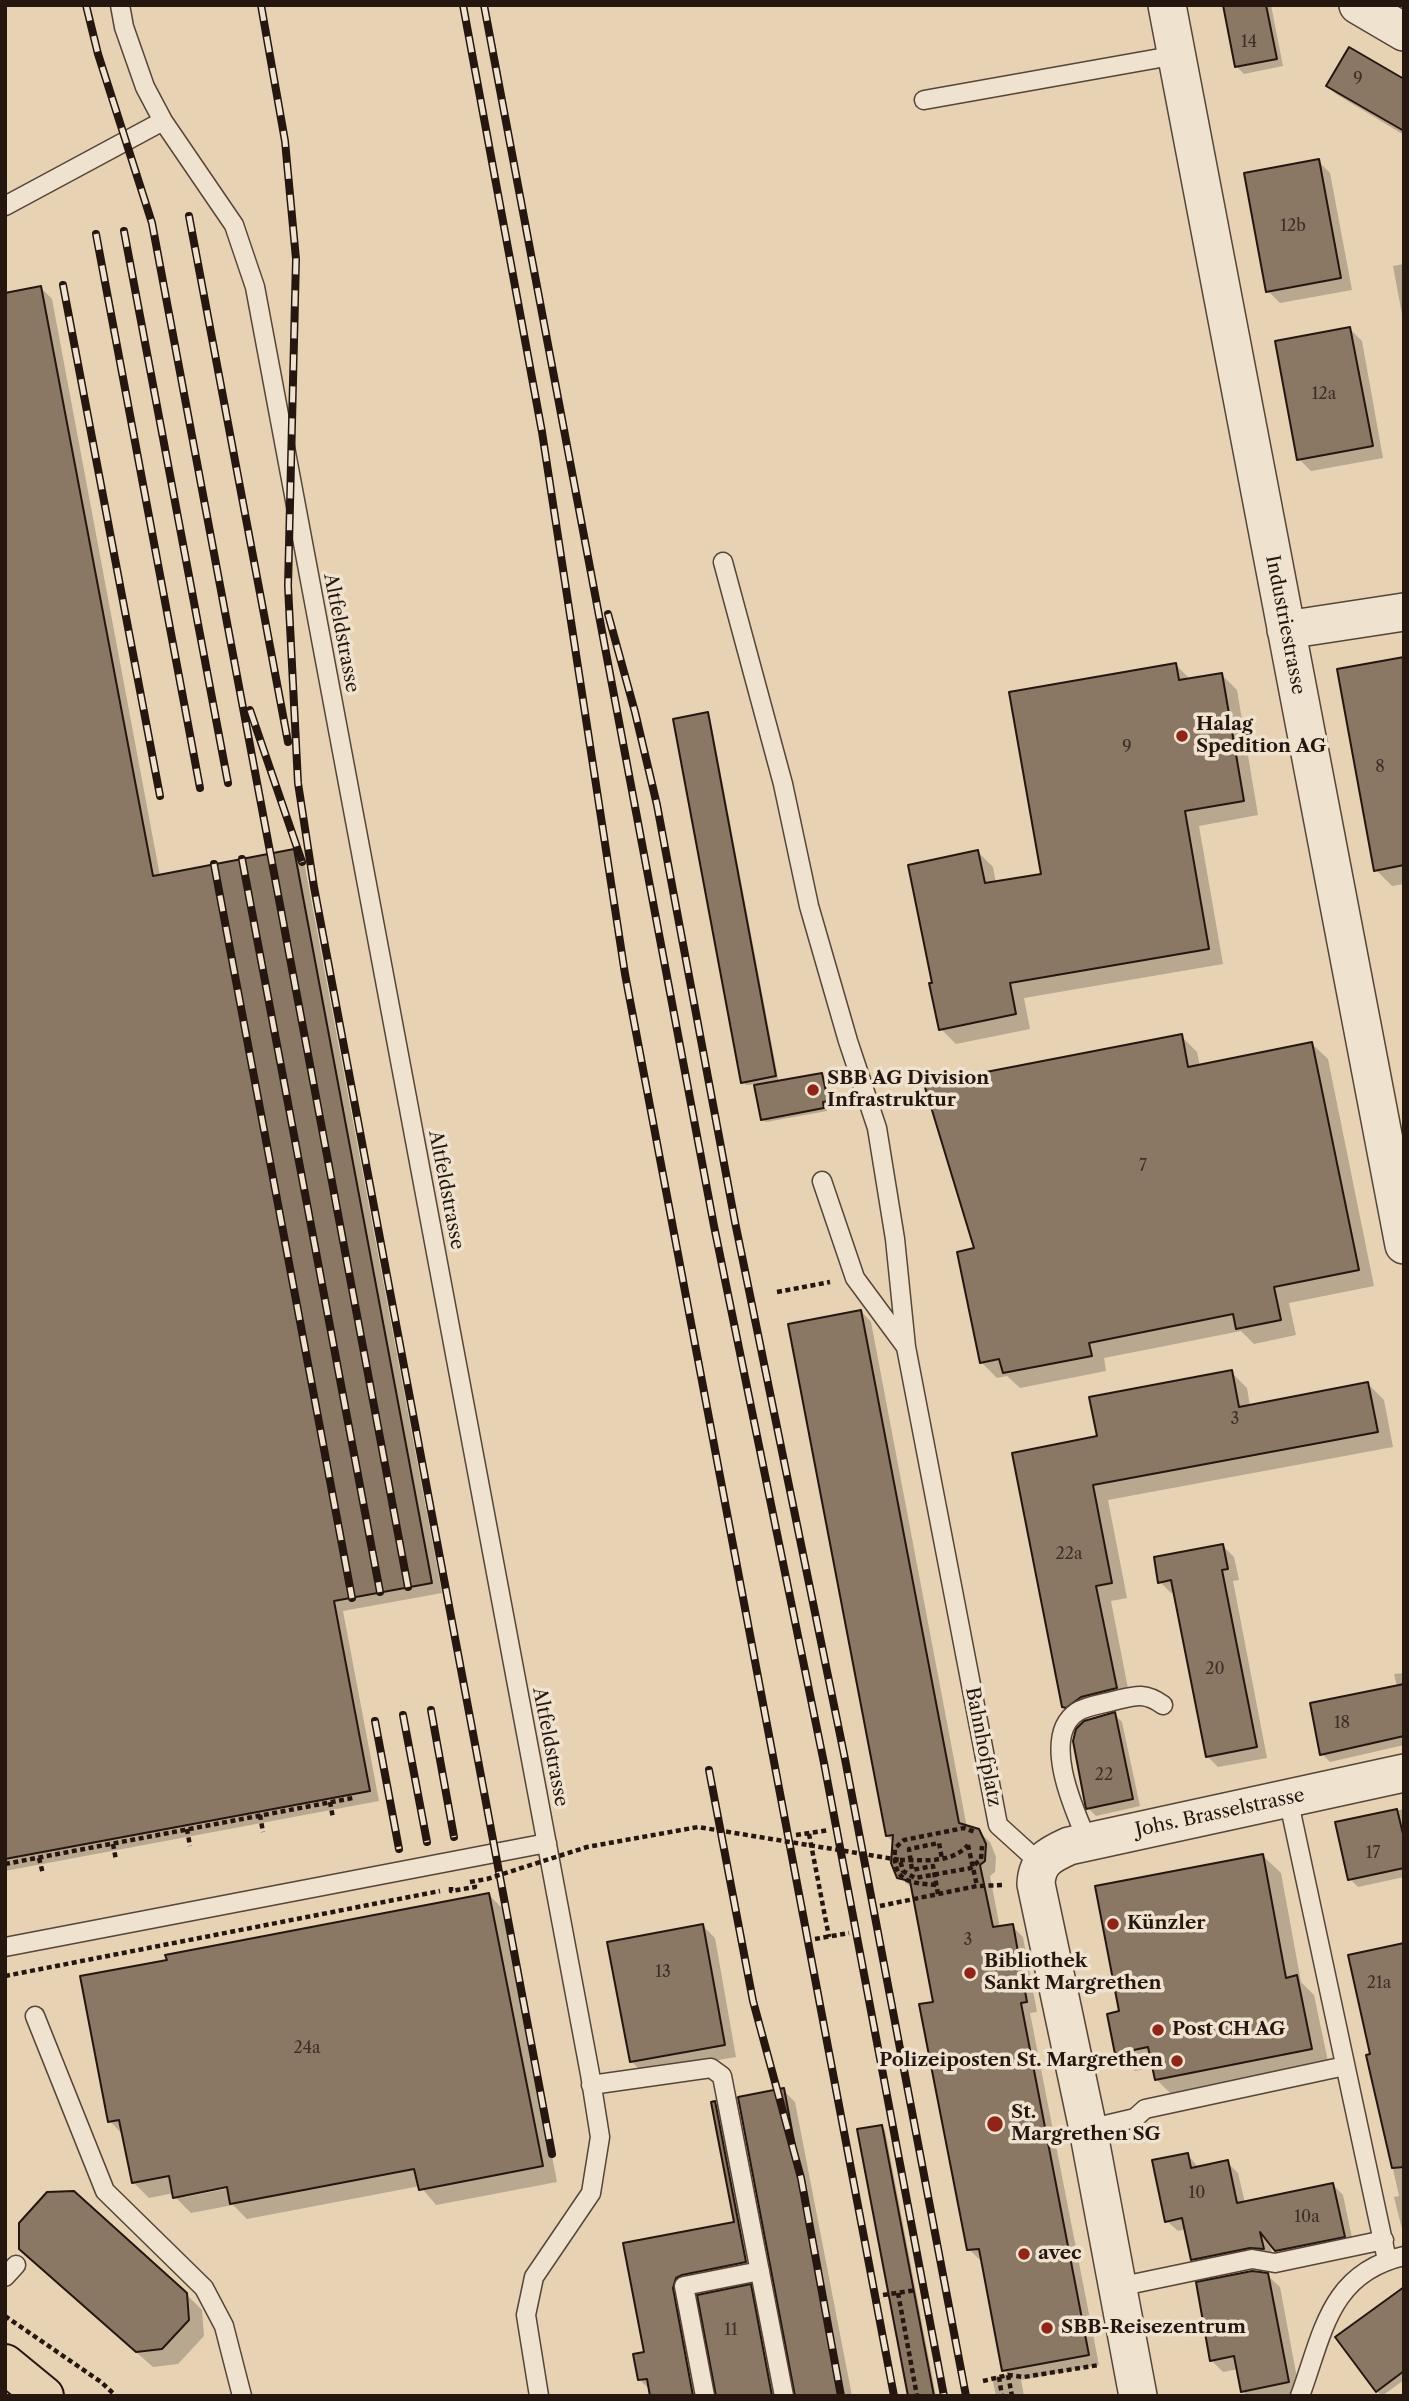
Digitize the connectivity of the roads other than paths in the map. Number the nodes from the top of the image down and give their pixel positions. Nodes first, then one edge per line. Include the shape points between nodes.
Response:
1 (120, 5) edge
2 (1167, 5) edge
3 (1358, 5) edge
4 (1404, 32) edge
5 (1177, 55) junction
6 (924, 100) dead end
7 (163, 121) junction
8 (5, 206) edge
9 (723, 562) dead end
10 (1404, 612) edge
11 (1286, 630) junction
12 (821, 1181) dead end
13 (1404, 1245) edge
14 (906, 1347) junction
15 (1163, 1705) dead end
16 (1404, 1773) edge
17 (1288, 1798) junction
18 (1088, 1842) junction
19 (547, 1843) junction
20 (1038, 1874) junction
21 (5, 1947) edge
22 (35, 2017) dead end
23 (1345, 2066) junction
24 (592, 2085) junction
25 (1088, 2129) junction
26 (1384, 2240) junction
27 (1395, 2258) edge
28 (760, 2271) junction
29 (1118, 2287) junction
30 (5, 2364) edge
31 (44, 2396) edge
32 (242, 2396) edge
33 (539, 2396) edge
34 (705, 2396) edge
35 (784, 2396) edge
36 (1138, 2396) edge
37 (1300, 2396) edge

1 - 7 lane, Altfeldstrasse via 145,87
2 - 5 street, Industriestrasse
3 - 4 street
5 - 6 lane
5 - 11 street, Industriestrasse
7 - 8 lane
7 - 19 lane, Altfeldstrasse via 234,225 255,287
9 - 14 lane via 783,784 809,906 877,1128
10 - 11 street
11 - 13 street, Industriestrasse
12 - 14 lane, Bahnhofplatz via 855,1278
14 - 20 lane, Bahnhofplatz via 998,1825
15 - 18 lane via 1152,1697 1136,1695 1078,1711 1068,1721 1061,1760 1063,1782
16 - 17 street, Johs. Brasselstrasse
17 - 18 street, Johs. Brasselstrasse
17 - 23 lane
18 - 20 street, Johs. Brasselstrasse via 1054,1853
19 - 21 lane
19 - 24 lane, Altfeldstrasse
20 - 25 street
22 - 32 lane via 105,2190 204,2288 224,2326
23 - 25 lane via 1146,2109 1135,2119
23 - 26 lane
24 - 28 lane via 711,2068 722,2076
24 - 33 lane, Altfeldstrasse via 600,2137 591,2193 534,2277 526,2315
25 - 29 street
26 - 27 lane
26 - 29 lane via 1275,2263 1252,2259
27 - 37 lane via 1370,2267 1348,2286 1327,2317
28 - 34 lane via 684,2286
28 - 35 lane
29 - 36 street
30 - 31 main road

